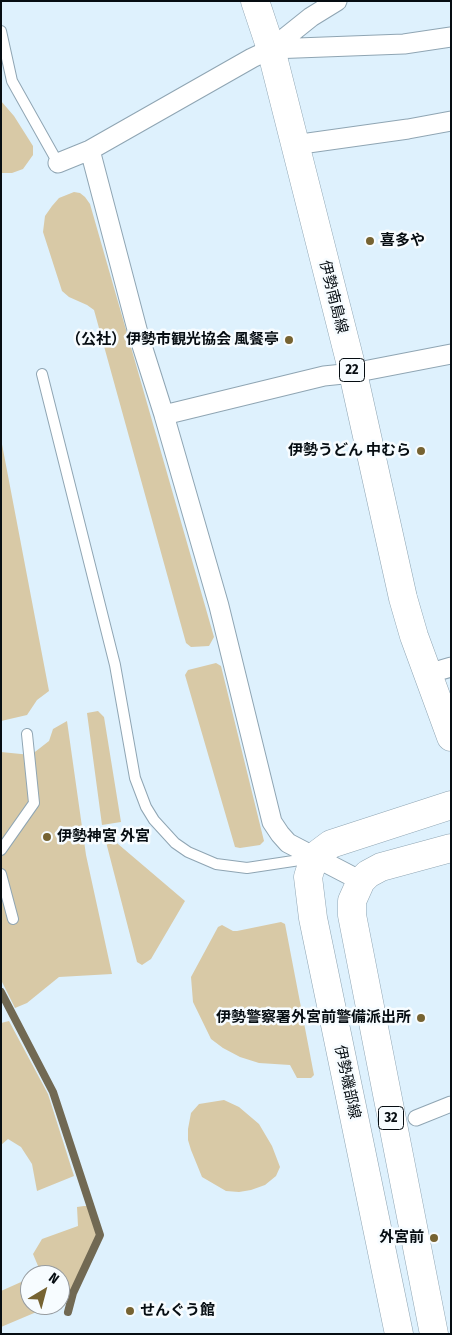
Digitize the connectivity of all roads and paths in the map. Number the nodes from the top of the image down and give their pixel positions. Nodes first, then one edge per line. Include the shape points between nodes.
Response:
1 (255, 1) edge
2 (336, 1) edge
3 (1, 31) edge
4 (451, 37) edge
5 (271, 49) junction
6 (451, 121) edge
7 (294, 145) junction
8 (90, 150) junction
9 (58, 163) joint
10 (451, 354) edge
11 (353, 373) junction
12 (42, 374) dead end
13 (164, 414) junction
14 (439, 670) edge
15 (27, 734) dead end
16 (451, 737) edge
17 (451, 805) edge
18 (451, 848) edge
19 (1, 850) edge
20 (316, 857) junction
21 (1, 874) edge
22 (361, 881) junction
23 (13, 918) dead end
24 (451, 1104) edge
25 (416, 1118) dead end
26 (399, 1334) edge
27 (434, 1334) edge

1 - 5 main road, 伊勢南島線 / 22
2 - 5 street via 310,17
3 - 9 lane via 12,82
4 - 5 street via 404,44
5 - 7 main road, 伊勢南島線 / 22
5 - 8 street
6 - 7 street
7 - 11 main road, 伊勢南島線 / 22
8 - 9 street
8 - 13 street via 138,333
10 - 11 street
11 - 13 street via 324,376
11 - 14 main road, 伊勢南島線 / 22 via 394,563 414,636
12 - 20 lane via 114,665 135,778 146,807 175,843 216,864 247,868
13 - 20 street via 218,606 272,822 288,842
14 - 16 main road, 伊勢南島線 / 22
15 - 19 lane via 34,802
17 - 20 main road via 336,842
18 - 22 main road via 381,867
20 - 22 street
20 - 26 main road, 伊勢磯部線 / 32 via 308,882 313,918
21 - 23 lane
22 - 27 main road, 32 via 352,901 352,915
24 - 25 street

